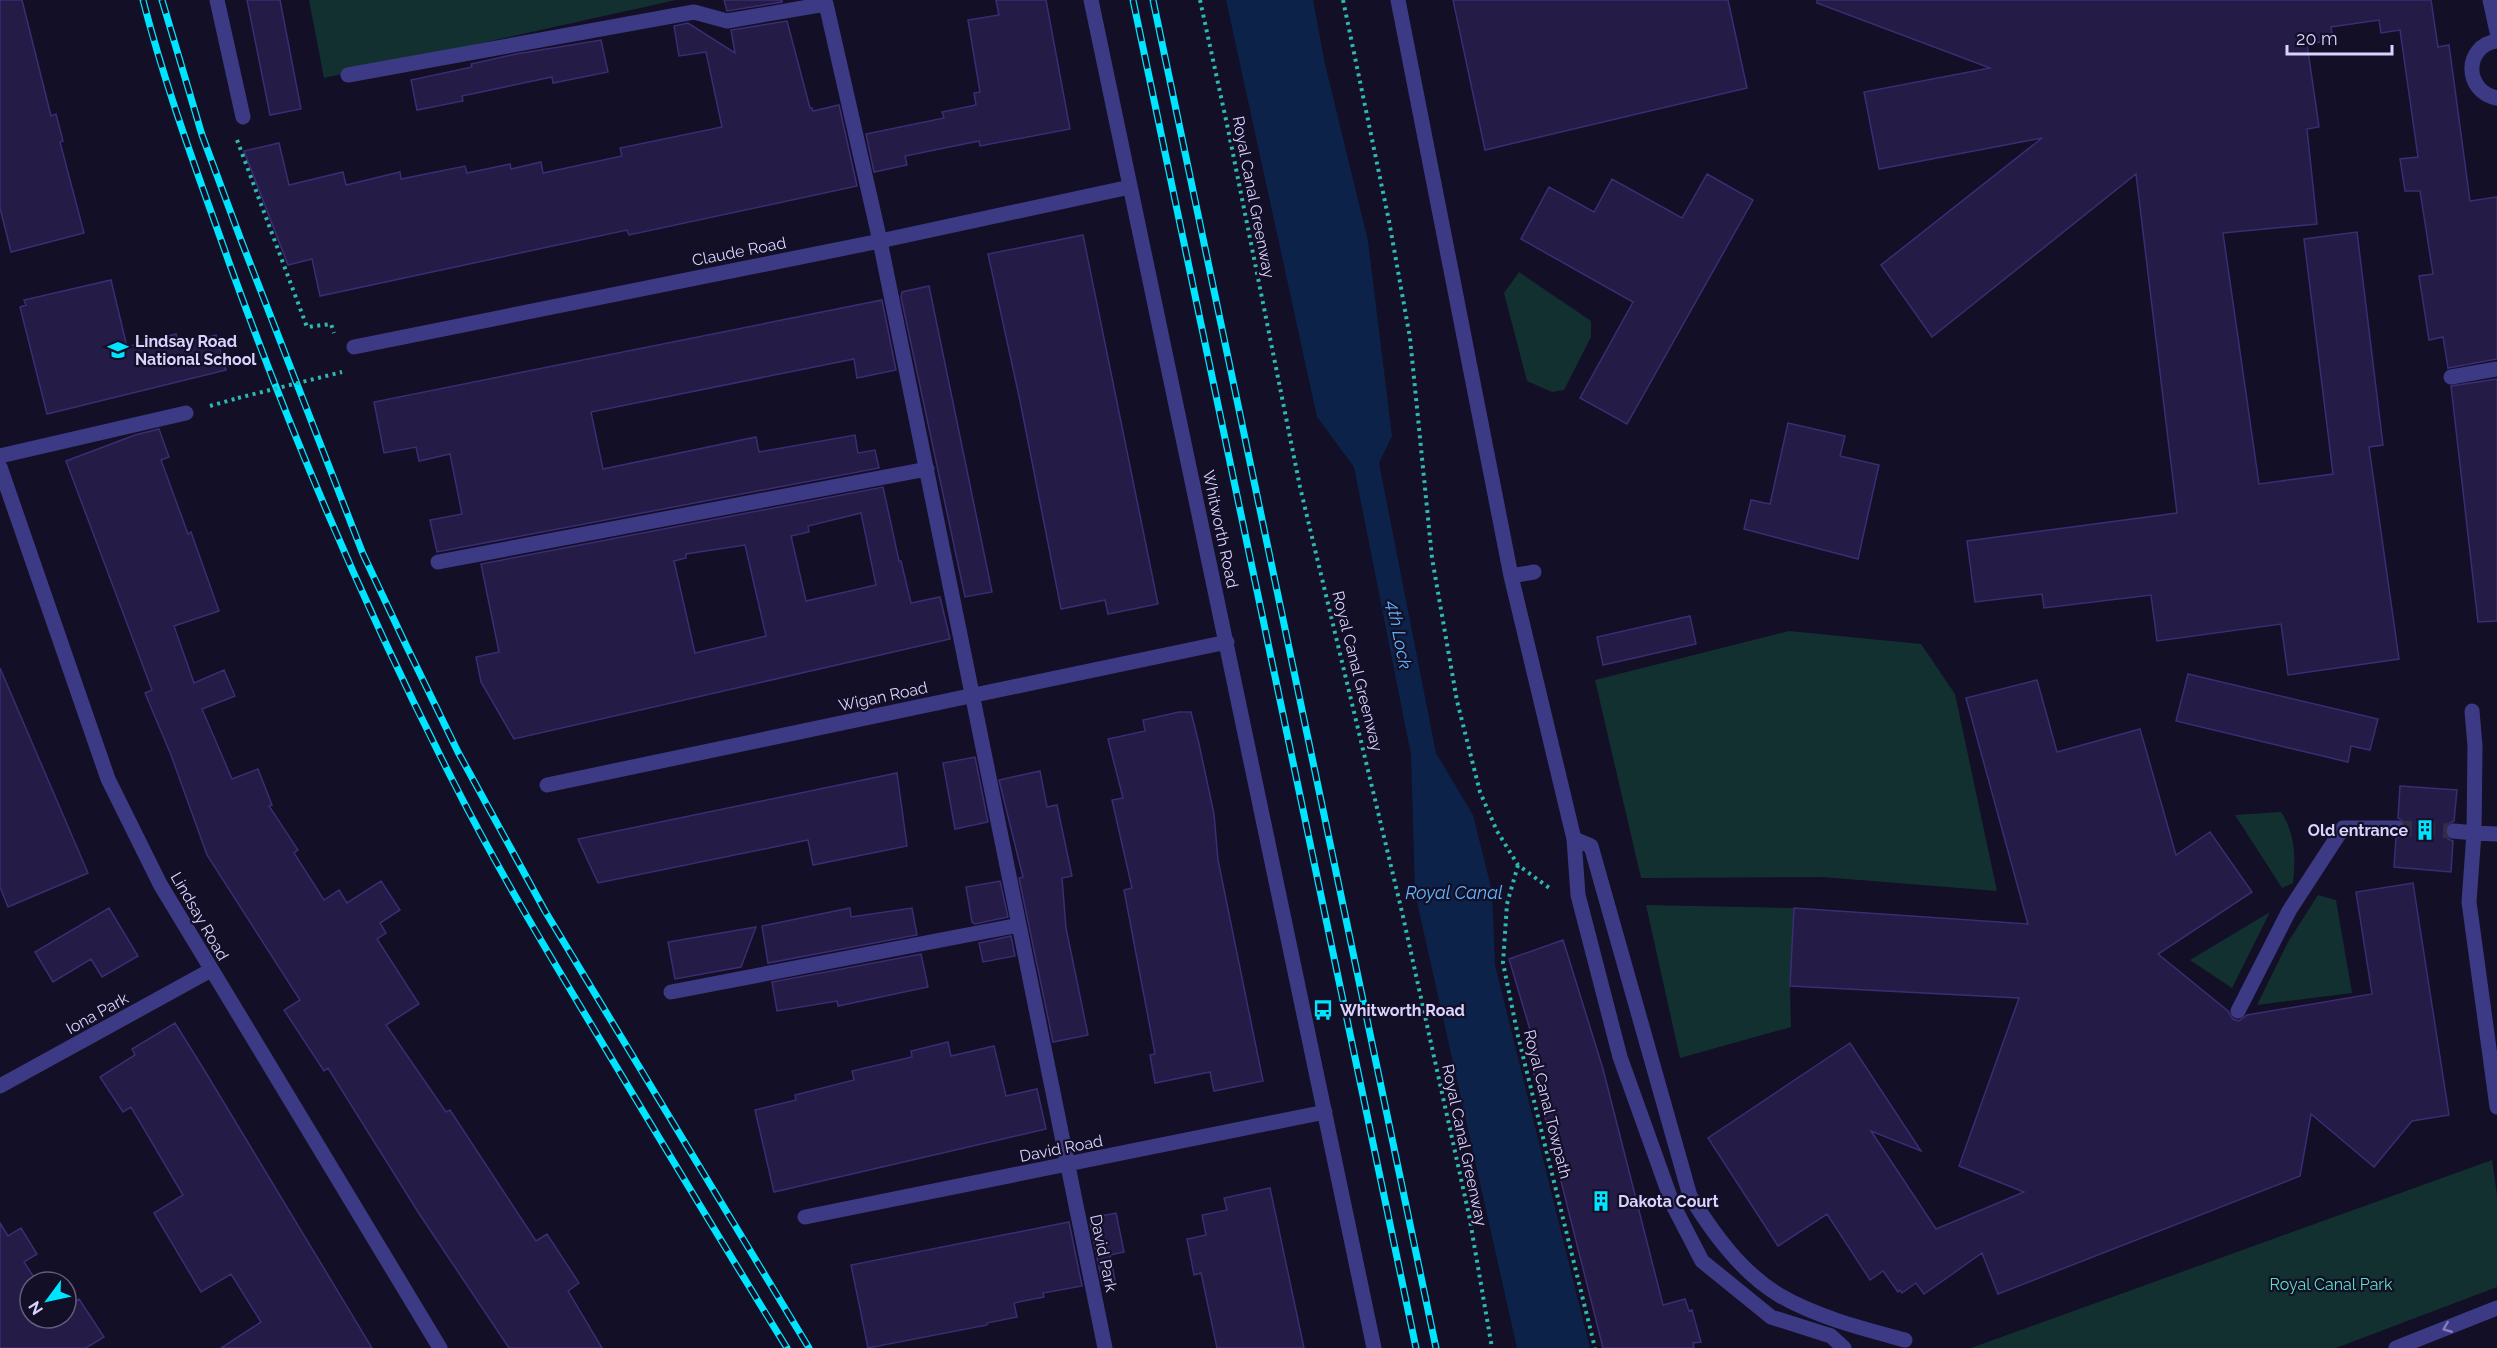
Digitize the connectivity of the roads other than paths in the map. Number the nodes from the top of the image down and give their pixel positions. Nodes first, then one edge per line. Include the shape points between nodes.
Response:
1 (217, 0) edge
2 (1091, 0) edge
3 (1398, 0) edge
4 (2490, 0) edge
5 (2497, 32) edge
6 (2497, 41) edge
7 (348, 75) dead end
8 (2497, 98) edge
9 (243, 117) dead end
10 (1130, 187) junction
11 (880, 240) junction
12 (354, 347) dead end
13 (2497, 369) edge
14 (2451, 377) dead end
15 (186, 413) dead end
16 (0, 456) edge
17 (0, 467) edge
18 (927, 469) junction
19 (438, 562) dead end
20 (1534, 572) dead end
21 (1511, 576) junction
22 (1227, 642) junction
23 (973, 695) junction
24 (2472, 711) dead end
25 (547, 785) dead end
26 (2397, 828) tunnel mouth
27 (2454, 831) tunnel mouth
28 (2474, 833) junction
29 (2497, 834) edge
30 (1574, 839) junction
31 (1019, 925) junction
32 (211, 970) junction
33 (671, 992) dead end
34 (2238, 1011) dead end
35 (0, 1086) edge
36 (2497, 1107) edge
37 (1325, 1112) junction
38 (1068, 1165) junction
39 (805, 1217) dead end
40 (2497, 1308) edge
41 (1905, 1340) dead end
42 (440, 1348) edge
43 (1106, 1348) edge
44 (1374, 1348) edge
45 (1844, 1348) edge
46 (2396, 1348) edge

1 - 9 street
2 - 10 street, Whitworth Road
3 - 21 street
4 - 5 street
6 - 8 street via 2482,46 2470,69 2476,86
7 - 11 street, David Park via 694,12 727,21 826,4
10 - 11 street, Claude Road
10 - 22 street, Whitworth Road
11 - 12 street, Claude Road
11 - 18 street, David Park
13 - 14 street
15 - 16 street
17 - 32 street, Lindsay Road via 108,779 160,884
18 - 19 street
18 - 23 street, David Park
20 - 21 street
21 - 30 street
22 - 23 street, Wigan Road
22 - 37 street, Whitworth Road
23 - 25 street, Wigan Road
23 - 31 street, David Park
24 - 28 street
26 - 34 street via 2343,828 2289,911
27 - 28 street
28 - 29 street
28 - 36 street via 2469,902
30 - 41 street via 1591,846 1686,1186 1708,1225 1751,1274 1779,1295
30 - 45 street via 1578,895 1620,1057 1674,1205 1702,1261 1771,1317 1832,1336
31 - 33 street
31 - 38 street, David Park
32 - 35 street, Iona Park
32 - 42 street, Lindsay Road
37 - 38 street, David Road
37 - 44 street, Whitworth Road
38 - 39 street, David Road
38 - 43 street, David Park
40 -> 46 street

